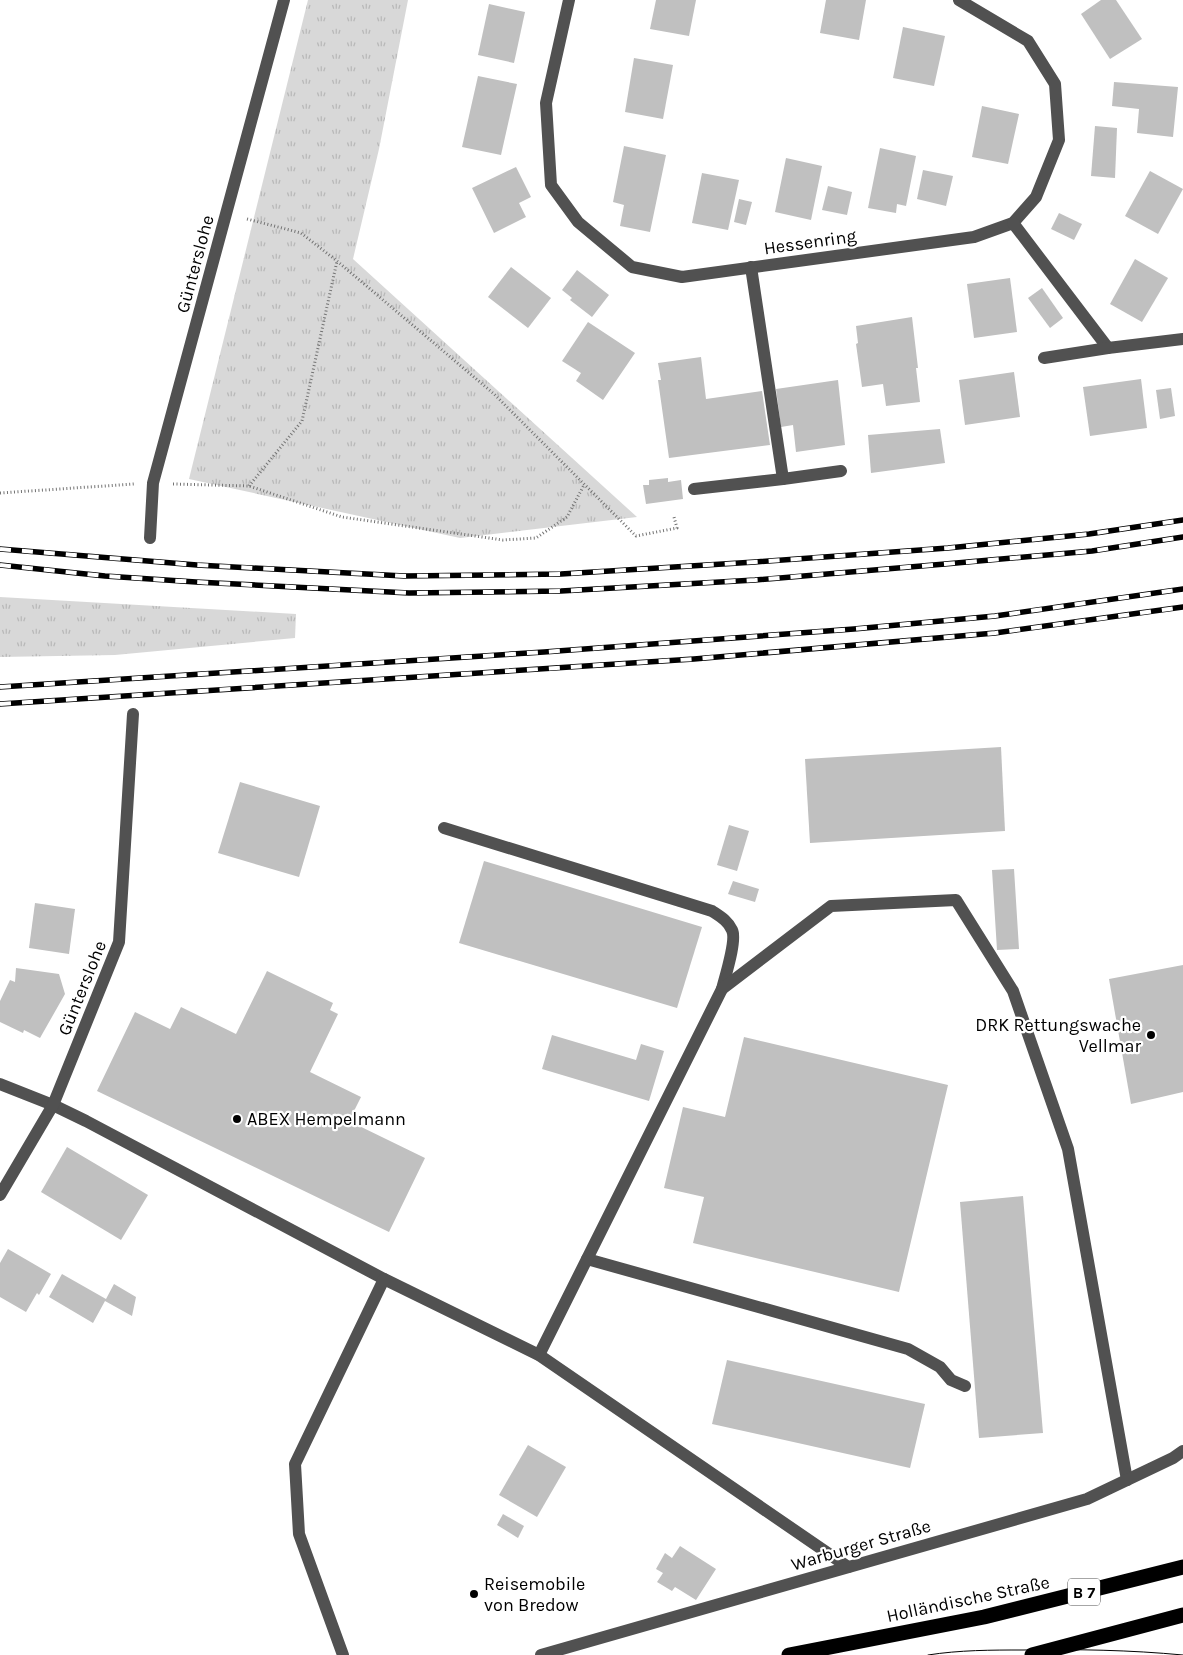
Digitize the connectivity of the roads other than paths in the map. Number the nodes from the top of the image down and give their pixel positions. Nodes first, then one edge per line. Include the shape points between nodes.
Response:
1 (284, 0) edge
2 (569, 0) edge
3 (960, 0) edge
4 (1013, 223) junction
5 (751, 267) junction
6 (1183, 339) edge
7 (1108, 348) junction
8 (1044, 358) dead end
9 (841, 471) dead end
10 (783, 480) junction
11 (694, 489) dead end
12 (150, 538) dead end
13 (133, 714) dead end
14 (444, 828) dead end
15 (722, 989) junction
16 (0, 1084) edge
17 (54, 1104) junction
18 (0, 1195) edge
19 (587, 1259) junction
20 (384, 1279) junction
21 (539, 1355) junction
22 (965, 1386) dead end
23 (1183, 1451) edge
24 (1127, 1480) junction
25 (848, 1567) junction
26 (1183, 1567) edge
27 (1183, 1615) edge
28 (343, 1655) edge
29 (541, 1655) edge
30 (788, 1655) edge
31 (1032, 1655) edge

1 - 12 street, Günterslohe via 153,483
2 - 5 street, Hessenring via 546,103 551,185 578,222 632,267 682,277
3 - 4 street, Hessenring via 1028,41 1055,84 1059,140 1036,197
4 - 5 street, Hessenring via 974,237
4 - 7 street
5 - 10 street
6 - 7 street
7 - 8 street
9 - 10 street
10 - 11 street
13 - 17 street, Günterslohe via 120,942
14 - 15 street via 712,911 734,932
15 - 19 street
15 - 24 street via 831,906 956,900 1013,992 1068,1149
16 - 17 street
17 - 18 street, Günterslohe
17 - 20 street
19 - 21 street
19 - 22 street via 908,1349 940,1367 951,1380
20 - 21 street
20 - 28 street via 295,1464 299,1534
21 - 25 street
23 - 24 street, Warburger Straße
24 - 25 street, Warburger Straße via 1087,1499
25 - 29 street, Warburger Straße
26 - 30 highway, Holländische Straße / B 7 via 984,1617
27 - 31 highway

